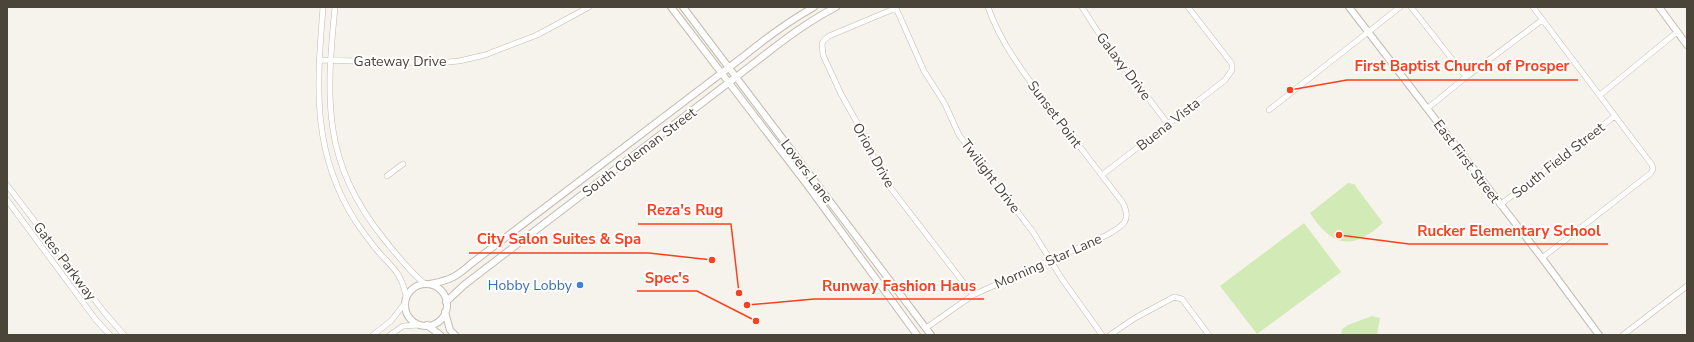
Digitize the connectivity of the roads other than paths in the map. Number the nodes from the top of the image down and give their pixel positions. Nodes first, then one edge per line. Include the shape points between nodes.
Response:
1 (323, 7) edge
2 (335, 7) edge
3 (589, 7) edge
4 (671, 7) edge
5 (682, 7) edge
6 (814, 7) edge
7 (836, 7) edge
8 (988, 7) edge
9 (1082, 7) edge
10 (1188, 7) edge
11 (1349, 7) edge
12 (1400, 7) edge
13 (1411, 7) edge
14 (1533, 7) edge
15 (1658, 7) edge
16 (1542, 20) junction
17 (1677, 32) junction
18 (1369, 33) junction
19 (822, 44) joint
20 (1687, 45) edge
21 (319, 60) junction
22 (330, 60) junction
23 (729, 68) junction
24 (722, 73) junction
25 (736, 77) junction
26 (1466, 77) junction
27 (729, 83) junction
28 (1600, 95) junction
29 (1428, 108) junction
30 (1269, 110) dead end
31 (1615, 116) junction
32 (1168, 124) junction
33 (615, 154) junction
34 (607, 160) junction
35 (403, 164) dead end
36 (622, 164) junction
37 (615, 170) junction
38 (1102, 175) junction
39 (387, 176) dead end
40 (814, 181) junction
41 (7, 185) edge
42 (808, 186) junction
43 (7, 200) edge
44 (1500, 205) junction
45 (1127, 217) joint
46 (496, 245) junction
47 (488, 250) junction
48 (503, 255) junction
49 (1542, 258) junction
50 (496, 260) junction
51 (1050, 260) junction
52 (427, 284) junction
53 (1687, 286) edge
54 (973, 295) junction
55 (406, 296) junction
56 (446, 302) junction
57 (405, 303) junction
58 (445, 312) junction
59 (420, 325) junction
60 (428, 325) junction
61 (926, 328) junction
62 (122, 334) edge
63 (110, 335) edge
64 (373, 335) edge
65 (390, 335) edge
66 (440, 335) edge
67 (455, 335) edge
68 (917, 335) edge
69 (931, 335) edge
70 (1102, 335) edge
71 (1110, 335) edge
72 (1209, 335) edge
73 (1598, 335) edge
74 (1623, 335) edge

1 - 21 street
2 - 22 street
3 - 22 street, Gateway Drive via 538,36 485,55 459,61 437,64
4 - 24 street, Lovers Lane
5 - 23 street, Lovers Lane
6 - 23 street, South Coleman Street via 797,16
7 - 25 street, South Coleman Street via 815,17 787,36
8 - 38 street, Sunset Point via 1007,48
9 - 32 street, Galaxy Drive
10 - 32 street, Buena Vista via 1232,64 1232,70 1225,80
11 - 18 street, East First Street
12 - 18 street
13 - 26 street
14 - 16 street
15 - 17 street
16 - 26 street
16 - 28 street
17 - 20 street
17 - 28 street
18 - 29 street, East First Street
18 - 30 street
19 - 51 street, Twilight Drive via 829,36 896,8 924,71 959,134 1033,232
19 - 54 street, Orion Drive via 823,55 841,94 868,142 884,178
21 - 22 street, Gateway Drive
21 - 55 street via 319,110 330,166 351,214 376,249 400,275
22 - 52 street via 330,120 347,180 372,224 409,270
23 - 24 street, South Coleman Street
23 - 25 street, Lovers Lane
24 - 27 street, Lovers Lane
24 - 33 street, South Coleman Street
25 - 27 street, South Coleman Street
25 - 40 street, Lovers Lane
26 - 29 street
27 - 36 street, South Coleman Street
27 - 42 street, Lovers Lane
28 - 31 street
29 - 44 street, East First Street
31 - 44 street, South Field Street
31 - 49 street via 1652,165 1651,173
32 - 38 street, Buena Vista
33 - 34 street, South Coleman Street
33 - 36 street
34 - 37 street
34 - 46 street, South Coleman Street
35 - 39 street
36 - 37 street, South Coleman Street
37 - 48 street, South Coleman Street
38 - 45 street, Sunset Point via 1123,203
40 - 42 street
40 - 61 street, Lovers Lane
41 - 62 street, Gates Parkway
42 - 68 street, Lovers Lane
43 - 63 street, Gates Parkway via 96,320
44 - 49 street, East First Street
45 - 51 street, Morning Star Lane via 1122,225 1107,235
46 - 47 street, South Coleman Street
46 - 48 street
47 - 50 street
47 - 52 street, South Coleman Street via 456,276 446,281
48 - 50 street, South Coleman Street
49 - 73 street, East First Street
50 - 56 street, South Coleman Street
51 - 54 street, Morning Star Lane
51 - 70 street, Twilight Drive
52 - 55 street via 416,286
52 - 56 street via 442,292
53 - 74 street
54 - 61 street, Morning Star Lane
55 - 57 street
56 - 58 street
57 - 59 street via 409,317
57 - 64 street via 391,321
58 - 60 street via 438,321
58 - 67 street via 450,330
59 - 60 street
59 - 65 street via 403,326
60 - 66 street
61 - 68 street
61 - 69 street, Lovers Lane
71 - 72 street via 1135,318 1169,299 1178,297 1186,303

